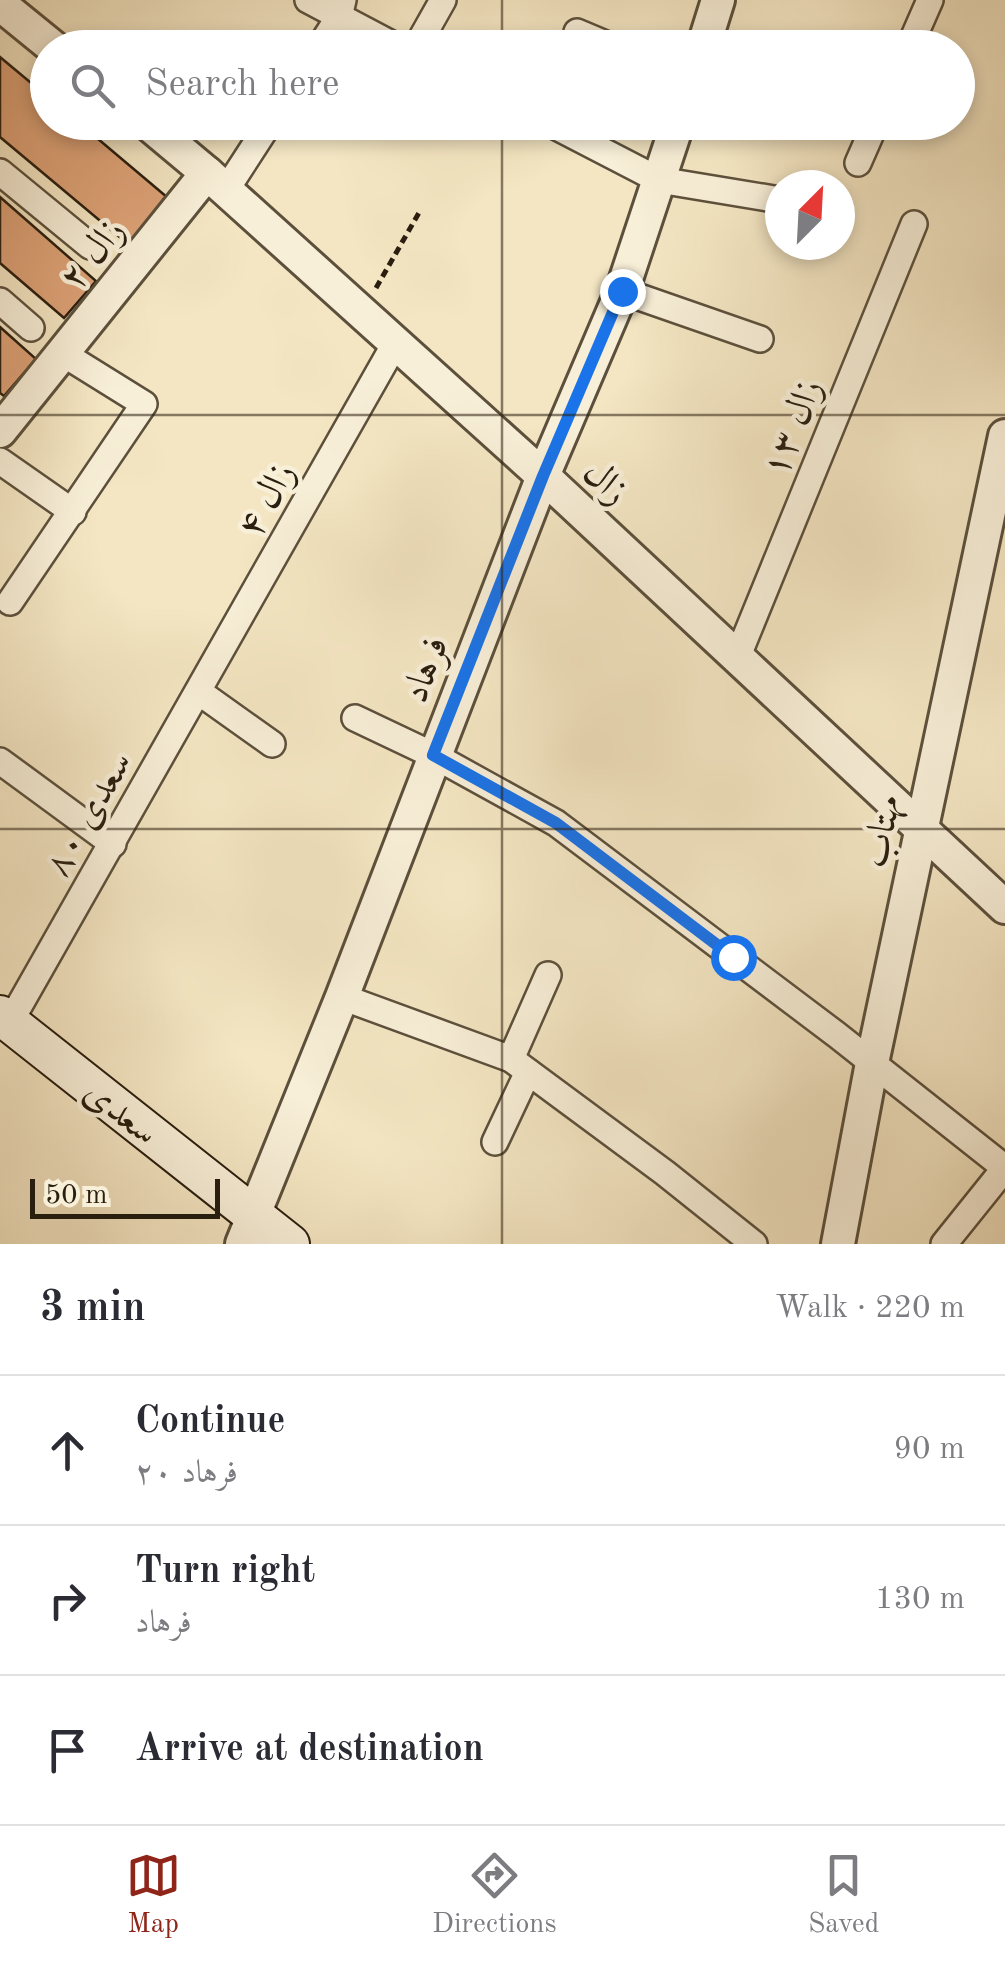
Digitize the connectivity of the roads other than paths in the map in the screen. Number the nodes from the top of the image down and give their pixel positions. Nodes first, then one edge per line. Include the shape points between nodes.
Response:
1 (308, 0) edge
2 (443, 0) edge
3 (718, 0) edge
4 (930, 0) edge
5 (0, 4) edge
6 (341, 8) edge
7 (32, 30) edge
8 (329, 30) edge
9 (373, 30) edge
10 (426, 30) edge
11 (708, 30) edge
12 (917, 30) edge
13 (168, 140) edge
14 (254, 140) edge
15 (581, 140) edge
16 (672, 140) edge
17 (868, 140) edge
18 (858, 162) dead end
19 (0, 172) edge
20 (658, 180) junction
21 (217, 181) junction
22 (765, 198) edge
23 (914, 224) dead end
24 (90, 246) dead end
25 (622, 291) junction
26 (0, 302) edge
27 (31, 328) dead end
28 (760, 339) dead end
29 (396, 342) junction
30 (62, 353) junction
31 (0, 431) edge
32 (1003, 455) edge
33 (0, 461) edge
34 (543, 476) junction
35 (73, 512) junction
36 (10, 602) dead end
37 (737, 658) junction
38 (199, 692) junction
39 (355, 718) dead end
40 (272, 744) dead end
41 (433, 755) junction
42 (0, 762) edge
43 (921, 829) junction
44 (114, 844) junction
45 (1005, 908) edge
46 (548, 975) dead end
47 (342, 997) junction
48 (5, 1019) edge
49 (872, 1063) junction
50 (520, 1066) junction
51 (495, 1142) dead end
52 (1005, 1168) edge
53 (248, 1229) edge
54 (290, 1244) edge
55 (754, 1244) edge
56 (838, 1244) edge
57 (944, 1244) edge

1 - 6 street
2 - 10 street
3 - 11 street
4 - 12 street
5 - 7 street
6 - 8 street
6 - 9 street
13 - 21 street, زال
14 - 21 street
15 - 20 street
16 - 20 street, فرهاد
17 - 18 street
19 - 24 street
20 - 22 street
20 - 25 street, فرهاد
21 - 29 street, زال
21 - 30 street, زال ۲
23 - 37 street, زال ۱۳
25 - 28 street
25 - 34 street, فرهاد
26 - 27 street
29 - 34 street, زال
29 - 38 street, زال ۴
30 - 31 street, زال ۲
30 - 35 street via 144,404
32 - 43 street, مهتاب
33 - 35 street
34 - 37 street, زال
34 - 41 street, فرهاد
35 - 36 street
37 - 43 street, زال
38 - 40 street
38 - 44 street, سعدی ۸۰
39 - 41 street
41 - 47 street, فرهاد
41 - 49 street via 556,823
42 - 44 street
43 - 45 street, زال
43 - 49 street, مهتاب
44 - 48 street, سعدی ۸۰
46 - 50 street
47 - 50 street
47 - 53 street, فرهاد
48 - 53 main road, سعدی
49 - 52 street
49 - 56 street, مهتاب
50 - 51 street
50 - 55 street
52 - 57 street
53 - 54 main road, سعدی

